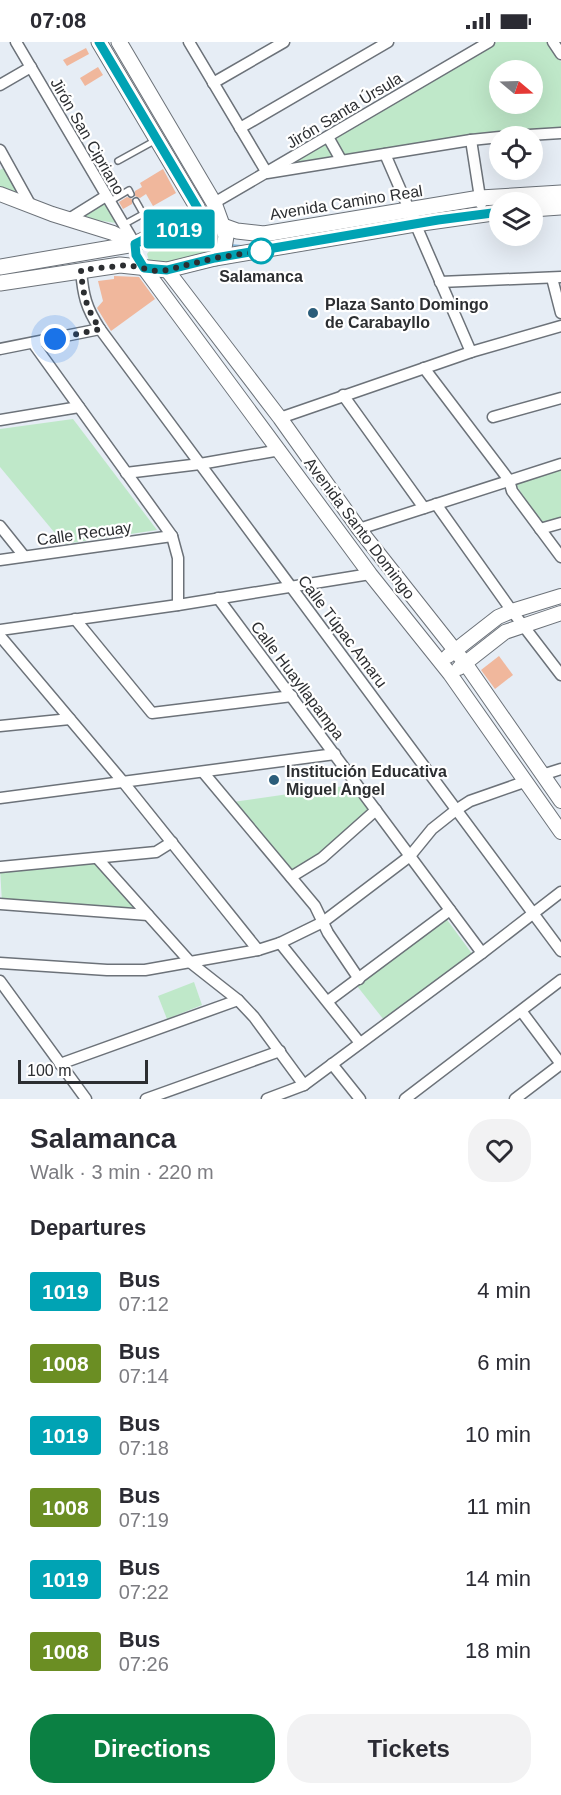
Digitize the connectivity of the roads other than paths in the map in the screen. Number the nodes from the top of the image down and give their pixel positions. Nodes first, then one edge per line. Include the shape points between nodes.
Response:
1 (16, 42) edge
2 (99, 42) edge
3 (120, 42) edge
4 (189, 42) edge
5 (284, 42) edge
6 (388, 42) edge
7 (489, 42) edge
8 (31, 67) junction
9 (213, 83) junction
10 (0, 85) edge
11 (240, 128) junction
12 (561, 133) edge
13 (543, 134) edge
14 (328, 137) junction
15 (489, 139) edge
16 (156, 140) junction
17 (471, 140) junction
18 (0, 150) edge
19 (385, 154) junction
20 (341, 160) junction
21 (118, 161) dead end
22 (3, 164) edge
23 (267, 173) junction
24 (561, 193) edge
25 (0, 194) edge
26 (131, 194) dead end
27 (108, 199) junction
28 (136, 201) dead end
29 (214, 203) junction
30 (32, 206) junction
31 (482, 206) junction
32 (197, 207) junction
33 (561, 207) edge
34 (489, 208) edge
35 (543, 208) edge
36 (143, 214) junction
37 (412, 217) junction
38 (69, 219) junction
39 (203, 222) junction
40 (221, 224) junction
41 (123, 225) junction
42 (145, 239) junction
43 (215, 258) junction
44 (0, 267) edge
45 (144, 268) junction
46 (81, 270) junction
47 (167, 270) junction
48 (557, 277) edge
49 (440, 282) junction
50 (0, 284) edge
51 (561, 313) edge
52 (561, 326) edge
53 (100, 329) junction
54 (33, 344) junction
55 (0, 349) edge
56 (471, 352) junction
57 (424, 368) junction
58 (343, 395) junction
59 (561, 398) edge
60 (79, 407) junction
61 (493, 417) dead end
62 (280, 418) junction
63 (0, 420) edge
64 (280, 450) junction
65 (200, 464) junction
66 (561, 464) edge
67 (126, 473) junction
68 (509, 480) junction
69 (436, 504) junction
70 (424, 508) junction
71 (561, 523) edge
72 (0, 526) edge
73 (359, 529) junction
74 (540, 529) junction
75 (172, 536) junction
76 (24, 556) junction
77 (561, 557) edge
78 (0, 560) edge
79 (370, 574) junction
80 (291, 587) junction
81 (561, 596) edge
82 (218, 598) junction
83 (178, 605) junction
84 (512, 611) junction
85 (561, 612) edge
86 (75, 619) junction
87 (522, 624) junction
88 (0, 630) edge
89 (0, 636) edge
90 (455, 650) junction
91 (441, 662) junction
92 (465, 663) junction
93 (450, 674) junction
94 (561, 675) edge
95 (292, 696) junction
96 (70, 719) junction
97 (0, 726) edge
98 (335, 754) junction
99 (561, 769) edge
100 (203, 772) junction
101 (542, 775) junction
102 (524, 782) junction
103 (124, 783) junction
104 (0, 798) edge
105 (561, 801) edge
106 (376, 810) junction
107 (456, 810) junction
108 (561, 832) edge
109 (172, 842) junction
110 (410, 856) junction
111 (98, 858) junction
112 (0, 867) edge
113 (291, 877) junction
114 (561, 892) edge
115 (0, 904) edge
116 (450, 910) junction
117 (533, 913) junction
118 (148, 915) junction
119 (323, 922) junction
120 (280, 943) junction
121 (258, 950) junction
122 (561, 951) edge
123 (482, 953) junction
124 (0, 963) edge
125 (191, 963) junction
126 (359, 979) junction
127 (561, 980) edge
128 (0, 981) edge
129 (238, 1000) junction
130 (328, 1001) junction
131 (522, 1011) junction
132 (360, 1043) junction
133 (280, 1051) junction
134 (60, 1064) junction
135 (332, 1064) junction
136 (561, 1064) edge
137 (304, 1085) junction
138 (86, 1099) edge
139 (146, 1099) edge
140 (270, 1099) edge
141 (360, 1099) edge
142 (405, 1099) edge
143 (515, 1099) edge

1 - 8 street, Jirón San Cipriano
2 - 16 main road
3 - 29 main road
4 - 9 street
5 - 9 street
6 - 11 street
7 - 14 street, Jirón Santa Úrsula
8 - 10 street
8 - 27 street, Jirón San Cipriano
9 - 11 street
11 - 23 street
12 - 13 street
14 - 20 street
14 - 23 street, Jirón Santa Úrsula
15 - 17 street
16 - 21 lane
16 - 32 main road
17 - 19 street
17 - 31 street
18 - 22 street
19 - 20 street
19 - 37 street
20 - 23 street
22 - 30 street
23 - 29 street, Jirón Santa Úrsula
24 - 31 main road, Avenida Camino Real
25 - 30 street
26 - 27 lane via 129,190
27 - 38 street
27 - 41 street, Jirón San Cipriano
28 - 36 lane
29 - 40 main road
30 - 38 street
31 - 34 main road, Avenida Camino Real
31 - 37 main road, Avenida Camino Real
32 - 39 main road
32 - 42 lane
33 - 35 main road
36 - 41 lane
36 - 42 lane
37 - 40 main road, Avenida Camino Real via 264,234 237,231
37 - 43 main road, Avenida Camino Real
37 - 49 street
38 - 42 street
39 - 40 main road, Avenida Camino Real
39 - 42 main road, Avenida Camino Real
40 - 43 main road via 226,240
41 - 42 street, Jirón San Cipriano
42 - 44 main road, Avenida Camino Real
42 - 45 main road, Avenida Santo Domingo via 136,255
43 - 47 main road, Avenida Camino Real
45 - 46 main road, Avenida Camino Real via 120,265
45 - 47 main road, Avenida Camino Real
45 - 64 street, Avenida Santo Domingo
46 - 50 main road, Avenida Camino Real
46 - 53 street, Calle Túpac Amaru via 88,312
47 - 62 street, Avenida Santo Domingo
48 - 49 street
48 - 51 street
49 - 56 street
52 - 56 street
53 - 54 street
53 - 65 street, Calle Túpac Amaru
54 - 55 street
54 - 60 street
56 - 57 street
57 - 58 street
57 - 68 street
58 - 62 street
58 - 70 street
59 - 61 street
60 - 63 street
60 - 67 street
62 - 73 street, Avenida Santo Domingo
64 - 65 street
64 - 79 street, Avenida Santo Domingo
65 - 67 street
65 - 80 street, Calle Túpac Amaru
66 - 68 street
67 - 75 street
68 - 69 street
68 - 74 street via 512,491
69 - 70 street
69 - 84 street
70 - 73 street
71 - 74 street
72 - 76 street
73 - 90 street, Avenida Santo Domingo
74 - 77 street
75 - 76 street, Calle Recuay
75 - 83 street via 178,558
76 - 78 street, Calle Recuay
79 - 80 street
79 - 91 street, Avenida Santo Domingo
80 - 82 street
80 - 107 street, Calle Túpac Amaru
81 - 84 street
82 - 83 street
82 - 95 street, Calle Huayllapampa
83 - 86 street
84 - 87 street
84 - 90 street
85 - 87 street
86 - 88 street
86 - 95 street via 152,713
87 - 92 street
87 - 94 street
89 - 96 street
90 - 91 street
90 - 92 street, Avenida Santo Domingo
91 - 93 street, Avenida Santo Domingo
92 - 93 street
92 - 101 street, Avenida Santo Domingo
93 - 102 street, Avenida Santo Domingo
95 - 98 street, Calle Huayllapampa
96 - 97 street
96 - 103 street
98 - 100 street
98 - 106 street, Calle Huayllapampa
99 - 101 street
100 - 103 street
100 - 113 street
101 - 105 street, Avenida Santo Domingo
102 - 107 street
102 - 108 street, Avenida Santo Domingo
103 - 104 street
103 - 109 street
106 - 110 street, Calle Huayllapampa
106 - 113 street via 322,858
107 - 110 street via 432,829
107 - 117 street, Calle Túpac Amaru
109 - 111 street via 156,852
109 - 121 street
110 - 116 street, Calle Huayllapampa
110 - 119 street
111 - 112 street
111 - 118 street
113 - 119 street
114 - 117 street
115 - 118 street
116 - 123 street, Calle Huayllapampa
116 - 126 street
117 - 122 street, Calle Túpac Amaru
117 - 123 street
118 - 125 street
119 - 120 street
119 - 126 street
120 - 121 street
120 - 130 street
121 - 125 street
123 - 132 street
124 - 125 street via 126,971
125 - 129 street
126 - 130 street
127 - 131 street
128 - 134 street
129 - 133 street
129 - 134 street
130 - 132 street
131 - 136 street
131 - 142 street
132 - 135 street
133 - 137 street
133 - 139 street
134 - 138 street
135 - 137 street
135 - 141 street
136 - 143 street
137 - 140 street

